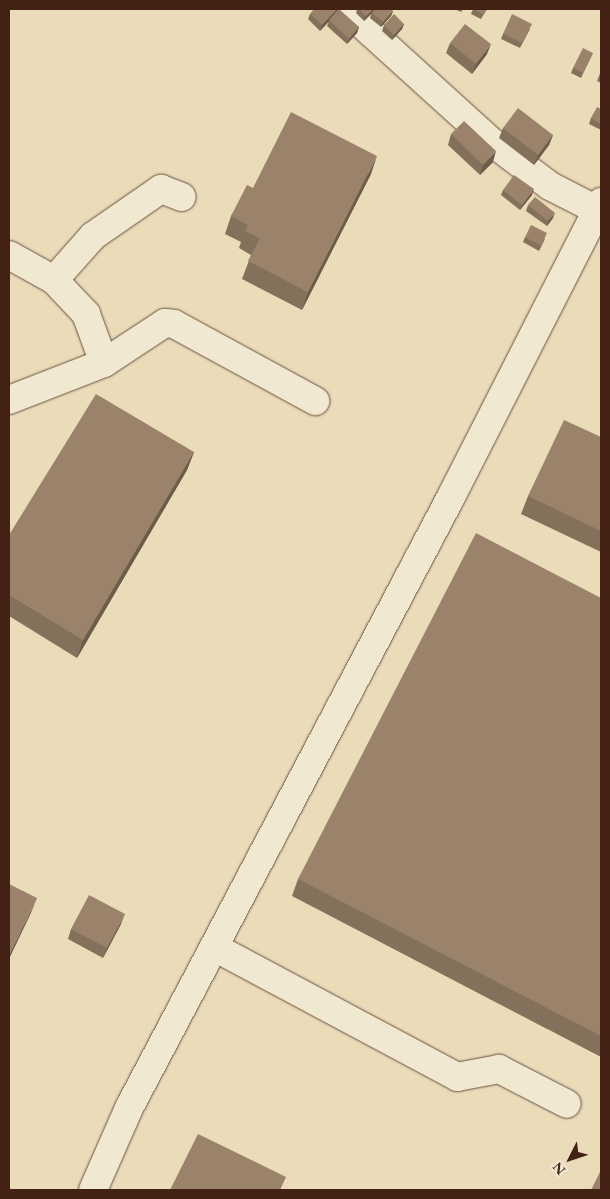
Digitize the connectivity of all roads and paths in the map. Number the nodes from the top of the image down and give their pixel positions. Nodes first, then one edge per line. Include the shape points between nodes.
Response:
1 (345, 9) edge
2 (182, 197) dead end
3 (599, 206) edge
4 (9, 255) edge
5 (54, 280) junction
6 (104, 364) junction
7 (9, 400) edge
8 (315, 401) dead end
9 (214, 947) junction
10 (567, 1104) dead end
11 (93, 1190) edge

1 - 3 street via 493,143 550,186
2 - 5 street via 161,189 93,236
3 - 9 street via 447,504
4 - 5 street
5 - 6 street via 86,314
6 - 7 street
6 - 8 street via 156,327 174,324
9 - 10 street via 458,1077 499,1069
9 - 11 street via 129,1108

